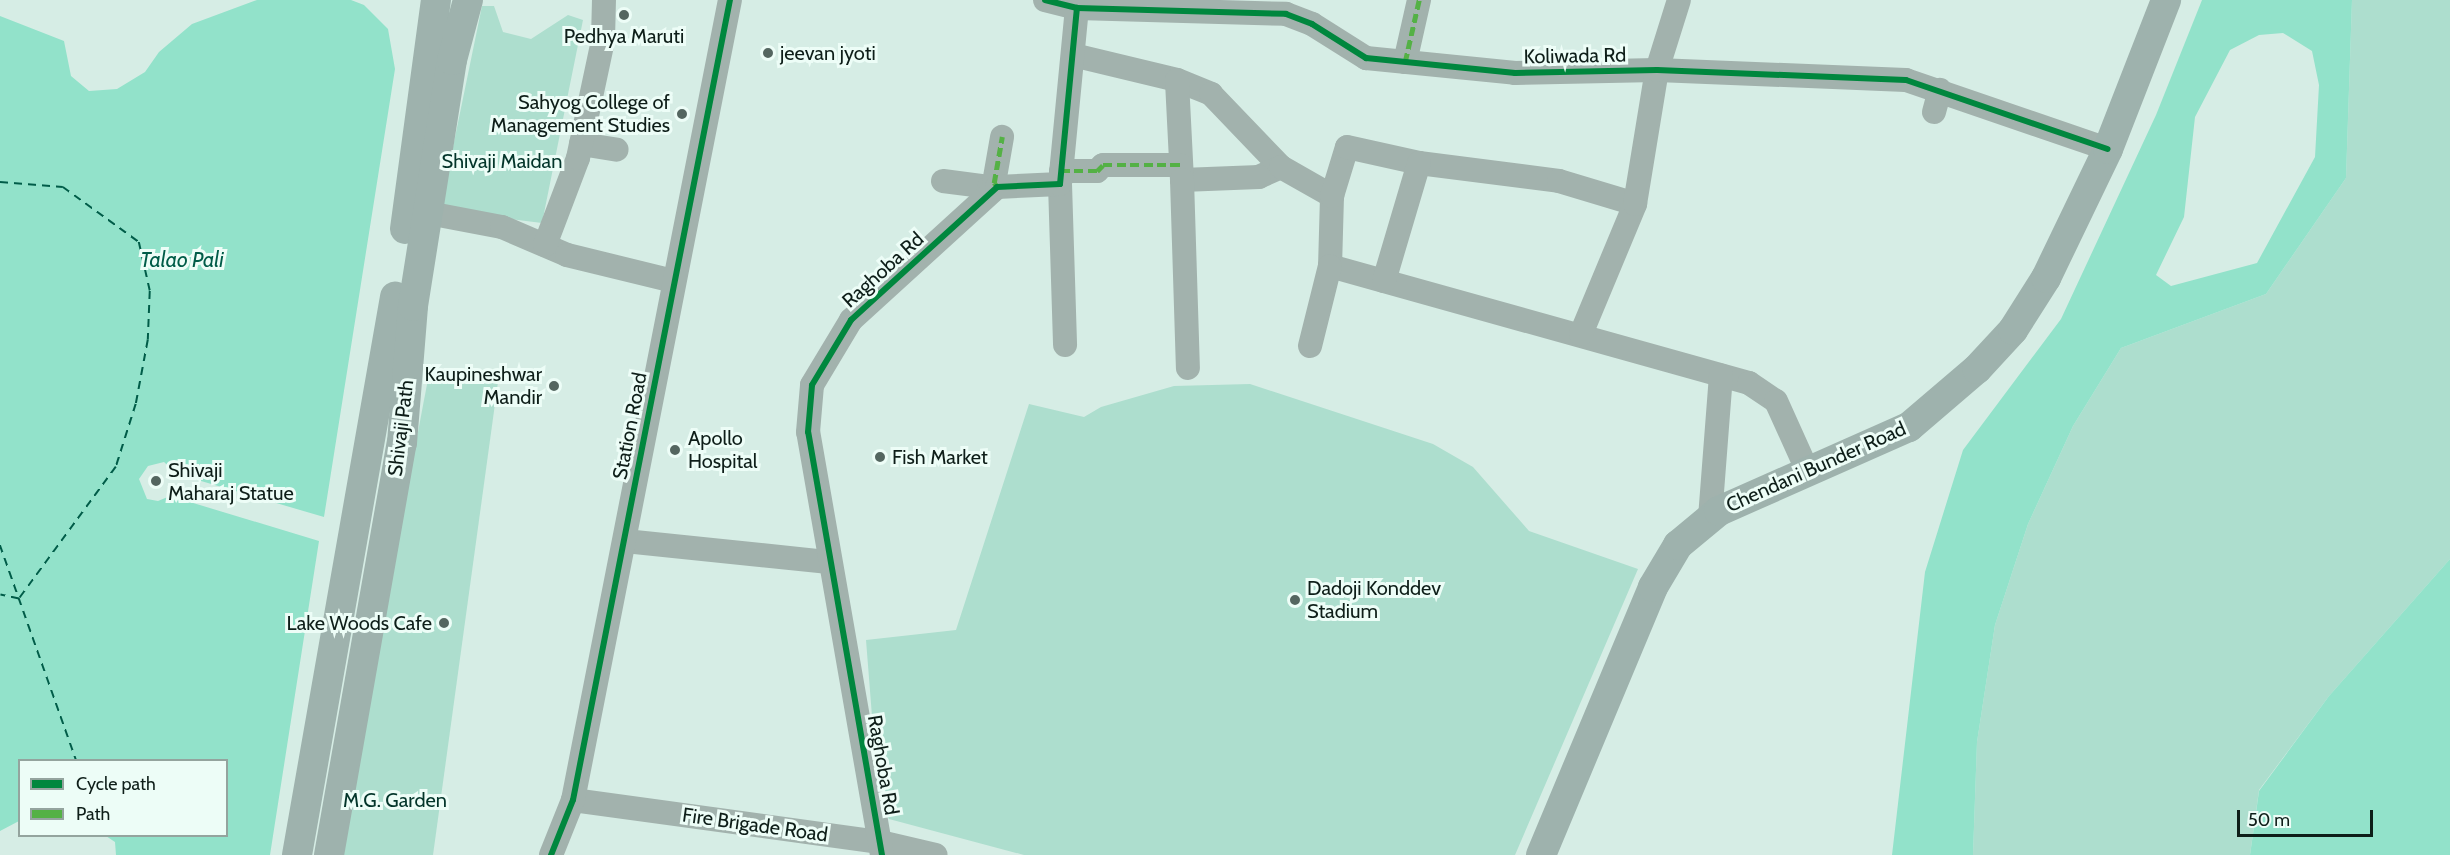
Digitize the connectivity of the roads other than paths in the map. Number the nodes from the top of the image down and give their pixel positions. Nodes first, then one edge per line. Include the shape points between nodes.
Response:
1 (436, 0) edge
2 (468, 0) edge
3 (604, 0) edge
4 (730, 0) edge
5 (1045, 0) edge
6 (1419, 0) edge
7 (1679, 0) edge
8 (2166, 0) edge
9 (1077, 8) junction
10 (1073, 55) junction
11 (1405, 62) junction
12 (1657, 70) junction
13 (1177, 80) junction
14 (1002, 137) dead end
15 (581, 144) junction
16 (2108, 149) junction
17 (617, 150) dead end
18 (1419, 163) junction
19 (1281, 167) junction
20 (1181, 172) junction
21 (1061, 178) junction
22 (943, 181) dead end
23 (995, 189) junction
24 (1332, 196) junction
25 (1635, 204) junction
26 (428, 213) junction
27 (545, 245) junction
28 (1330, 266) junction
29 (674, 280) junction
30 (1384, 281) junction
31 (1581, 334) junction
32 (1065, 345) dead end
33 (1310, 346) dead end
34 (1188, 368) dead end
35 (1721, 375) junction
36 (1808, 472) junction
37 (1710, 518) junction
38 (625, 541) junction
39 (829, 562) junction
40 (573, 800) junction
41 (881, 848) edge
42 (297, 855) edge
43 (329, 855) edge
44 (551, 855) edge
45 (936, 855) edge
46 (1541, 855) edge

1 - 42 main road, Shivaji Path via 389,336
2 - 26 main road, Shivaji Path via 452,60
3 - 15 street via 603,40
4 - 29 street, Station Road
5 - 9 street, Koliwada Rd
6 - 11 street
7 - 12 street
8 - 16 main road, Chendani Bunder Road
9 - 10 street
9 - 11 street, Koliwada Rd via 1286,14 1311,24 1366,58
10 - 13 street
10 - 21 street
11 - 12 street, Koliwada Rd via 1515,73
12 - 16 street, Koliwada Rd via 1906,80 1937,101
12 - 25 street
13 - 19 street via 1211,94
13 - 20 street
14 - 23 street
15 - 17 street
15 - 27 street
16 - 36 main road, Chendani Bunder Road via 2046,278 2013,330 1977,369 1909,427
18 - 24 street via 1347,147
18 - 25 street via 1559,181
18 - 30 street
19 - 20 street via 1259,177
19 - 24 street
20 - 21 street via 1104,165 1097,171
20 - 34 street
21 - 23 street
21 - 32 street
22 - 23 street
23 - 39 street, Raghoba Rd via 851,320 812,385 808,432
24 - 28 street
25 - 31 street
26 - 27 street via 502,226
26 - 43 main road, Shivaji Path via 413,306 402,443
27 - 29 street via 567,255
28 - 30 street
28 - 33 street
29 - 38 street, Station Road
30 - 31 street
31 - 35 street
35 - 36 street via 1749,383 1776,401
35 - 37 street
36 - 37 main road, Chendani Bunder Road
37 - 46 main road, Chendani Bunder Road via 1678,545 1653,587
38 - 39 street
38 - 40 street, Station Road
39 - 41 street, Raghoba Rd
40 - 41 street, Fire Brigade Road
40 - 44 street, Station Road
41 - 45 street, Fire Brigade Road

